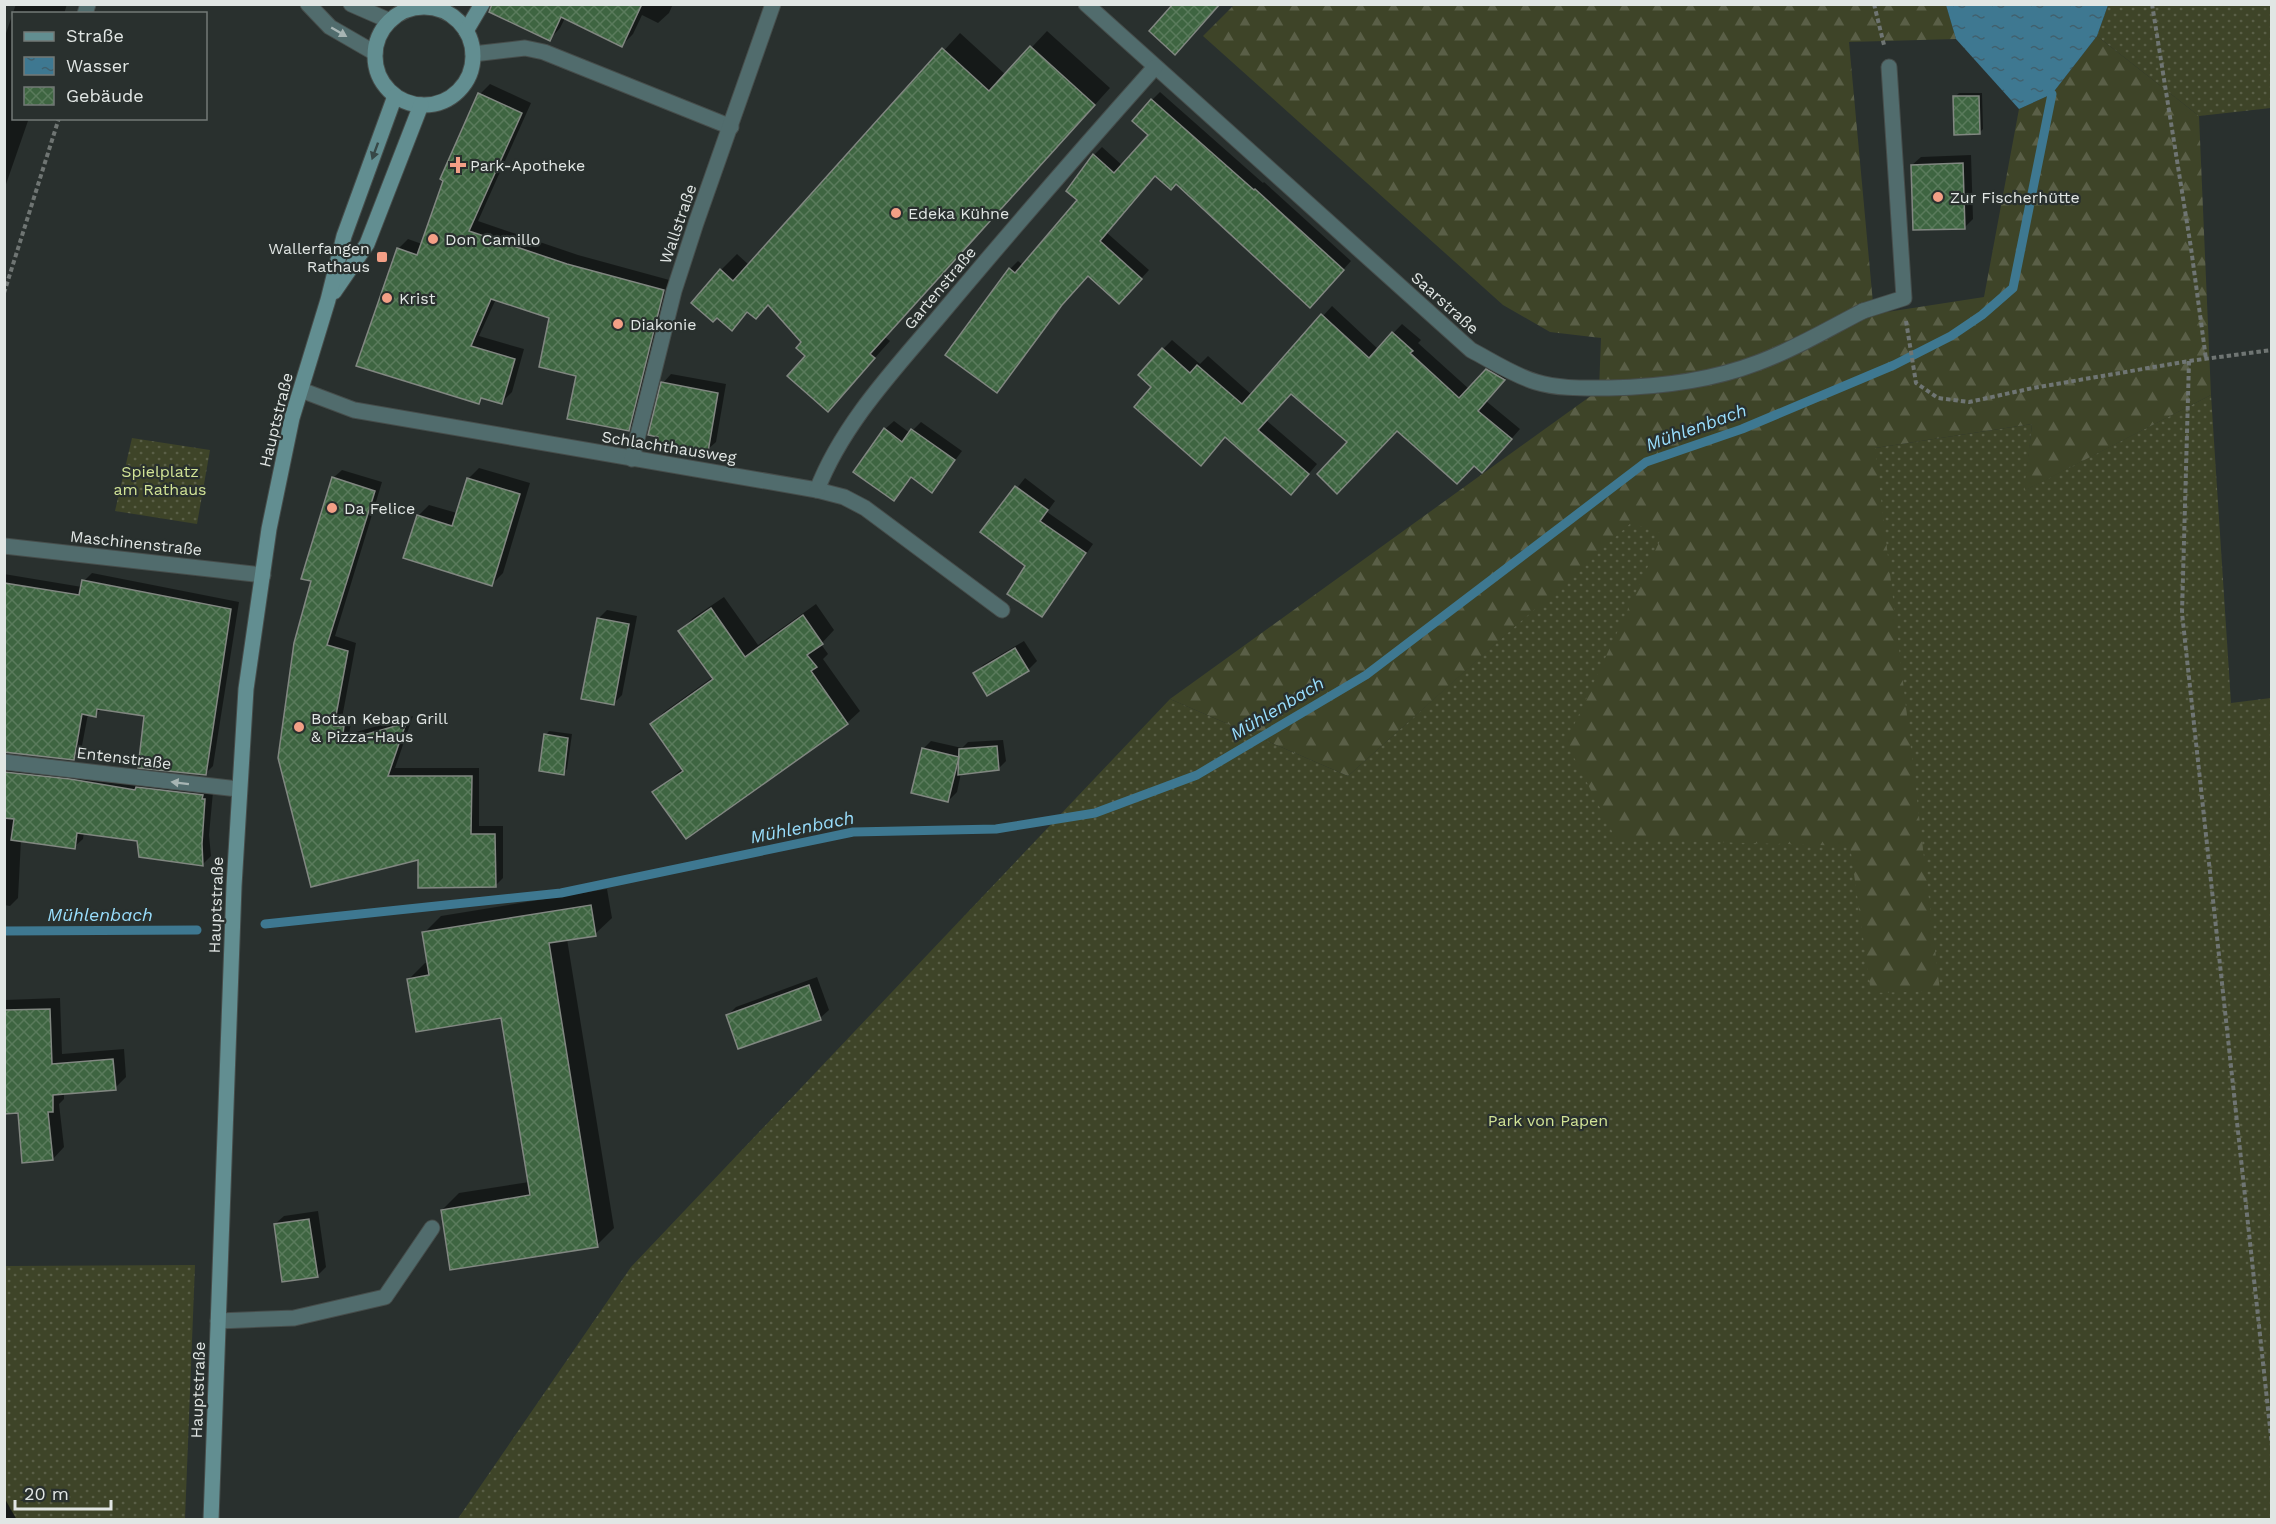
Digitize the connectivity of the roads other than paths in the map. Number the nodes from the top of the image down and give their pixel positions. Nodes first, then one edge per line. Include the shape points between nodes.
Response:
1 (308, 4) edge
2 (351, 4) edge
3 (482, 4) edge
4 (773, 4) edge
5 (1086, 4) edge
6 (446, 8) edge
7 (390, 21) junction
8 (466, 31) junction
9 (375, 53) junction
10 (473, 54) junction
11 (1155, 67) junction
12 (1889, 67) road end
13 (395, 96) junction
14 (421, 105) junction
15 (731, 127) junction
16 (328, 300) junction
17 (301, 390) junction
18 (632, 459) junction
19 (817, 490) junction
20 (4, 546) edge
21 (263, 575) junction
22 (1002, 610) dead end
23 (4, 762) edge
24 (238, 789) junction
25 (432, 1228) dead end
26 (218, 1321) junction
27 (211, 1520) edge

1 -> 9 street via 330,27
2 - 7 street
3 - 8 main road
4 - 15 street, Wallstraße
5 - 11 street, Saarstraße
6 - 7 main road via 413,8
6 - 8 main road
7 - 9 main road via 382,30
8 - 10 main road
9 - 13 main road via 380,77
10 - 14 main road via 469,77 462,87 444,101
10 - 15 street via 525,48 544,52
11 - 12 street, Saarstraße via 1471,350 1537,382 1576,388 1625,388 1719,376 1758,363 1863,311 1904,298
11 - 19 street, Gartenstraße via 1022,217 897,367 835,451
13 - 14 main road
13 -> 16 main road, Hauptstraße via 344,236
14 - 16 main road, Hauptstraße via 367,244
15 - 18 street, Wallstraße via 674,291
16 - 17 main road, Hauptstraße
17 - 18 street, Schlachthausweg via 354,410
17 - 21 main road, Hauptstraße via 282,465
18 - 19 street, Schlachthausweg
19 - 22 street, Schlachthausweg via 865,508
20 - 21 street, Maschinenstraße
21 - 24 main road, Hauptstraße via 246,688
24 -> 23 street, Entenstraße
24 - 26 main road, Hauptstraße
25 - 26 street via 385,1297 294,1318
26 - 27 main road, Hauptstraße

